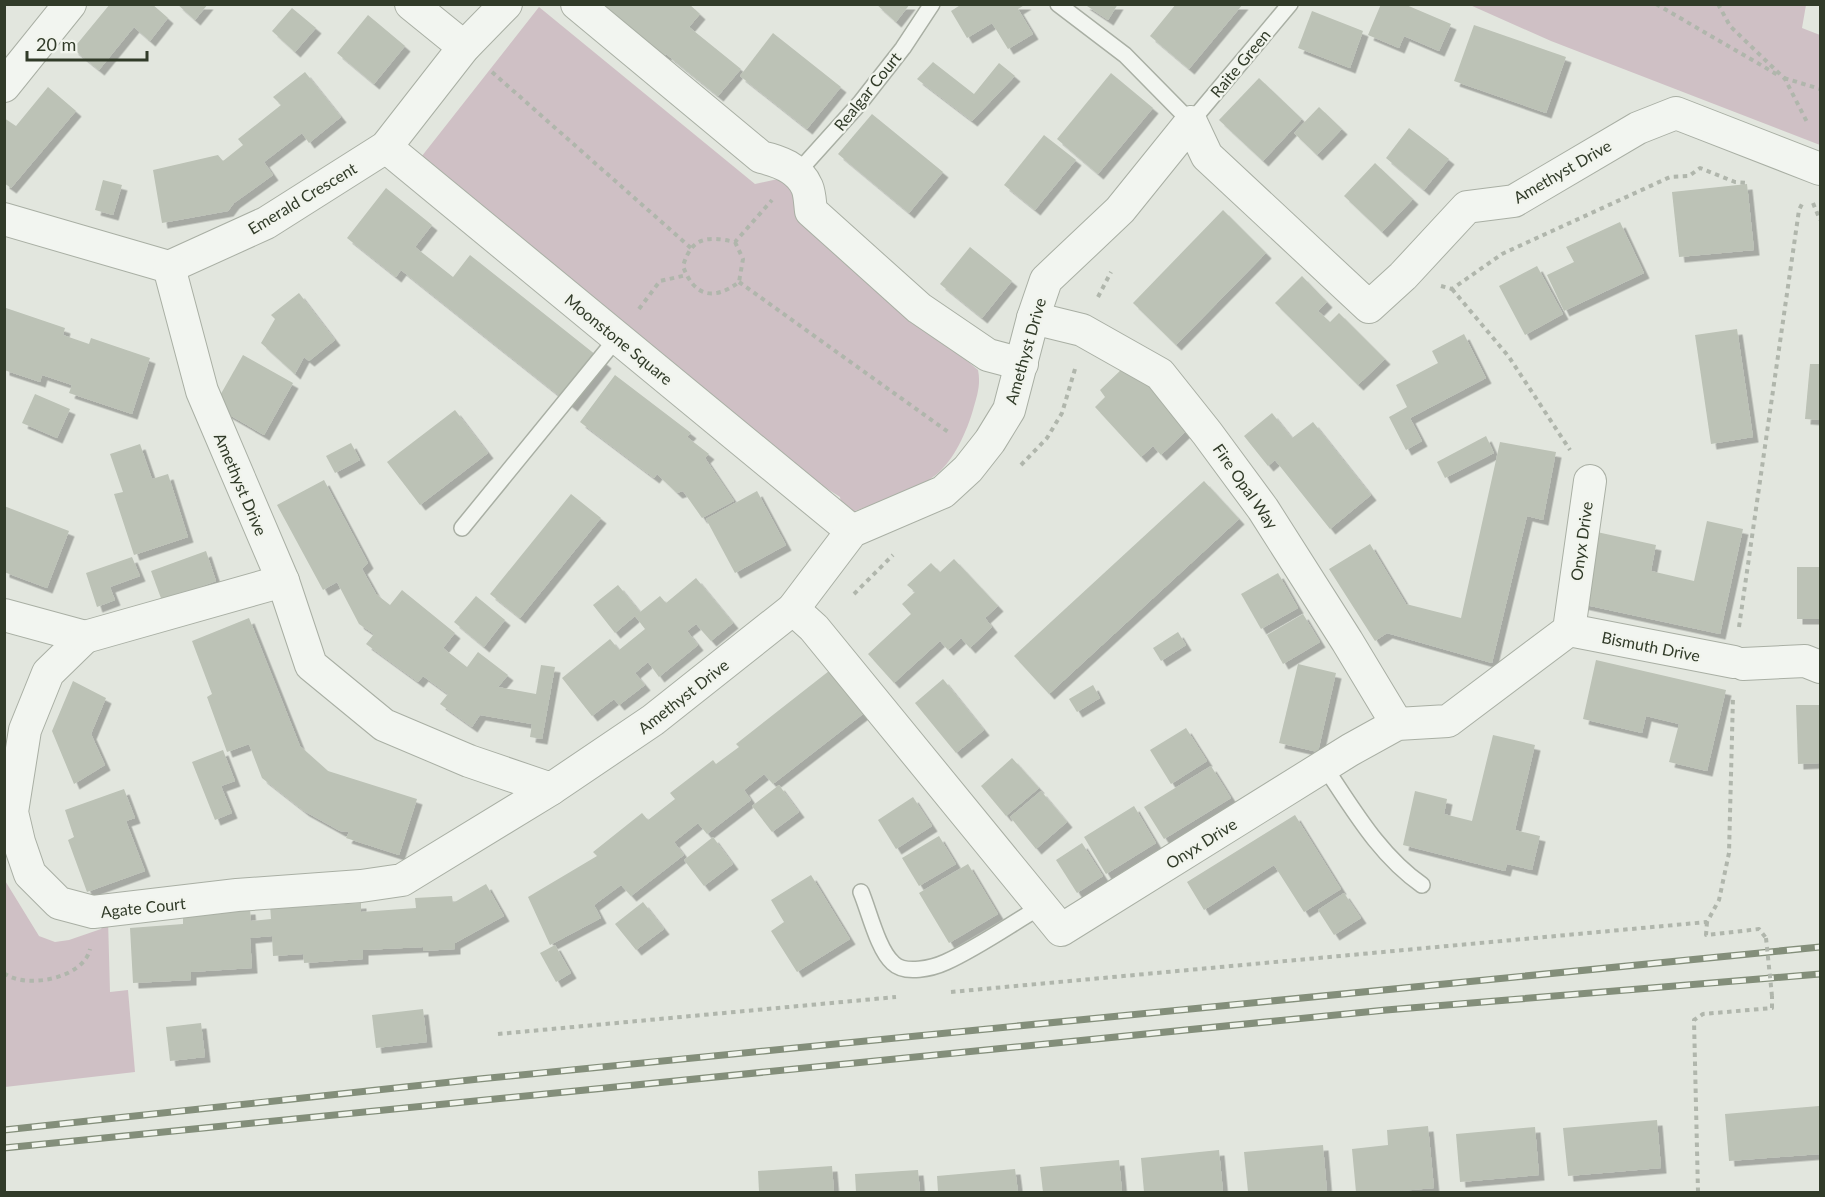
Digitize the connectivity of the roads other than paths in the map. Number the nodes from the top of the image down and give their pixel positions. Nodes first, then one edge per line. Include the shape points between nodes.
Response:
1 (70, 4) edge
2 (411, 4) edge
3 (506, 4) edge
4 (577, 4) edge
5 (932, 4) edge
6 (1058, 4) edge
7 (1290, 4) edge
8 (464, 47) junction
9 (4, 86) edge
10 (1191, 122) junction
11 (386, 147) junction
12 (1821, 169) edge
13 (797, 173) junction
14 (4, 219) edge
15 (169, 267) junction
16 (1033, 318) junction
17 (617, 338) junction
18 (1022, 364) junction
19 (1590, 481) road end
20 (462, 528) dead end
21 (852, 531) junction
22 (283, 581) junction
23 (793, 609) junction
24 (4, 615) edge
25 (1569, 630) junction
26 (85, 637) junction
27 (1821, 667) edge
28 (1397, 724) junction
29 (1324, 766) junction
30 (551, 789) junction
31 (8, 812) edge
32 (1422, 885) dead end
33 (861, 892) dead end
34 (1042, 906) junction

1 - 9 street
2 - 8 street
3 - 8 street, Emerald Crescent
4 - 13 street via 760,157 781,161
5 - 13 lane, Realgar Court via 860,103
6 - 10 lane via 1125,55
7 - 10 lane, Raite Green
8 - 11 street, Emerald Crescent
10 - 12 street, Amethyst Drive via 1207,156 1369,307 1467,207 1514,201 1638,128 1676,113
10 - 16 street, Amethyst Drive via 1120,210 1046,280
11 - 15 street, Emerald Crescent via 266,223
11 - 17 street, Moonstone Square
13 - 18 street via 808,188 811,212 919,308 988,355
14 - 15 street
15 - 22 street, Amethyst Drive via 202,391
16 - 18 street, Amethyst Drive
16 - 28 street, Fire Opal Way via 1082,330 1160,374 1263,509
17 - 20 lane
17 - 21 street, Moonstone Square
18 - 21 street, Amethyst Drive via 1009,410 968,469 943,492
19 - 25 street, Onyx Drive
21 - 23 street, Amethyst Drive
22 - 26 street
22 - 30 street, Amethyst Drive via 311,665 384,725 468,761
23 - 30 street, Amethyst Drive via 654,720
23 - 34 street, Onyx Drive via 814,628
24 - 26 street
25 - 27 street, Bismuth Drive via 1738,663 1805,661
25 - 28 street, Onyx Drive via 1448,721
26 - 31 street, Agate Court via 48,673 25,730
28 - 29 street, Onyx Drive
29 - 32 lane via 1385,853
29 - 34 street, Onyx Drive via 1061,930
30 - 31 street, Agate Court via 402,880 93,912 59,903 30,874
33 - 34 lane via 882,947 893,963 903,969 944,963

